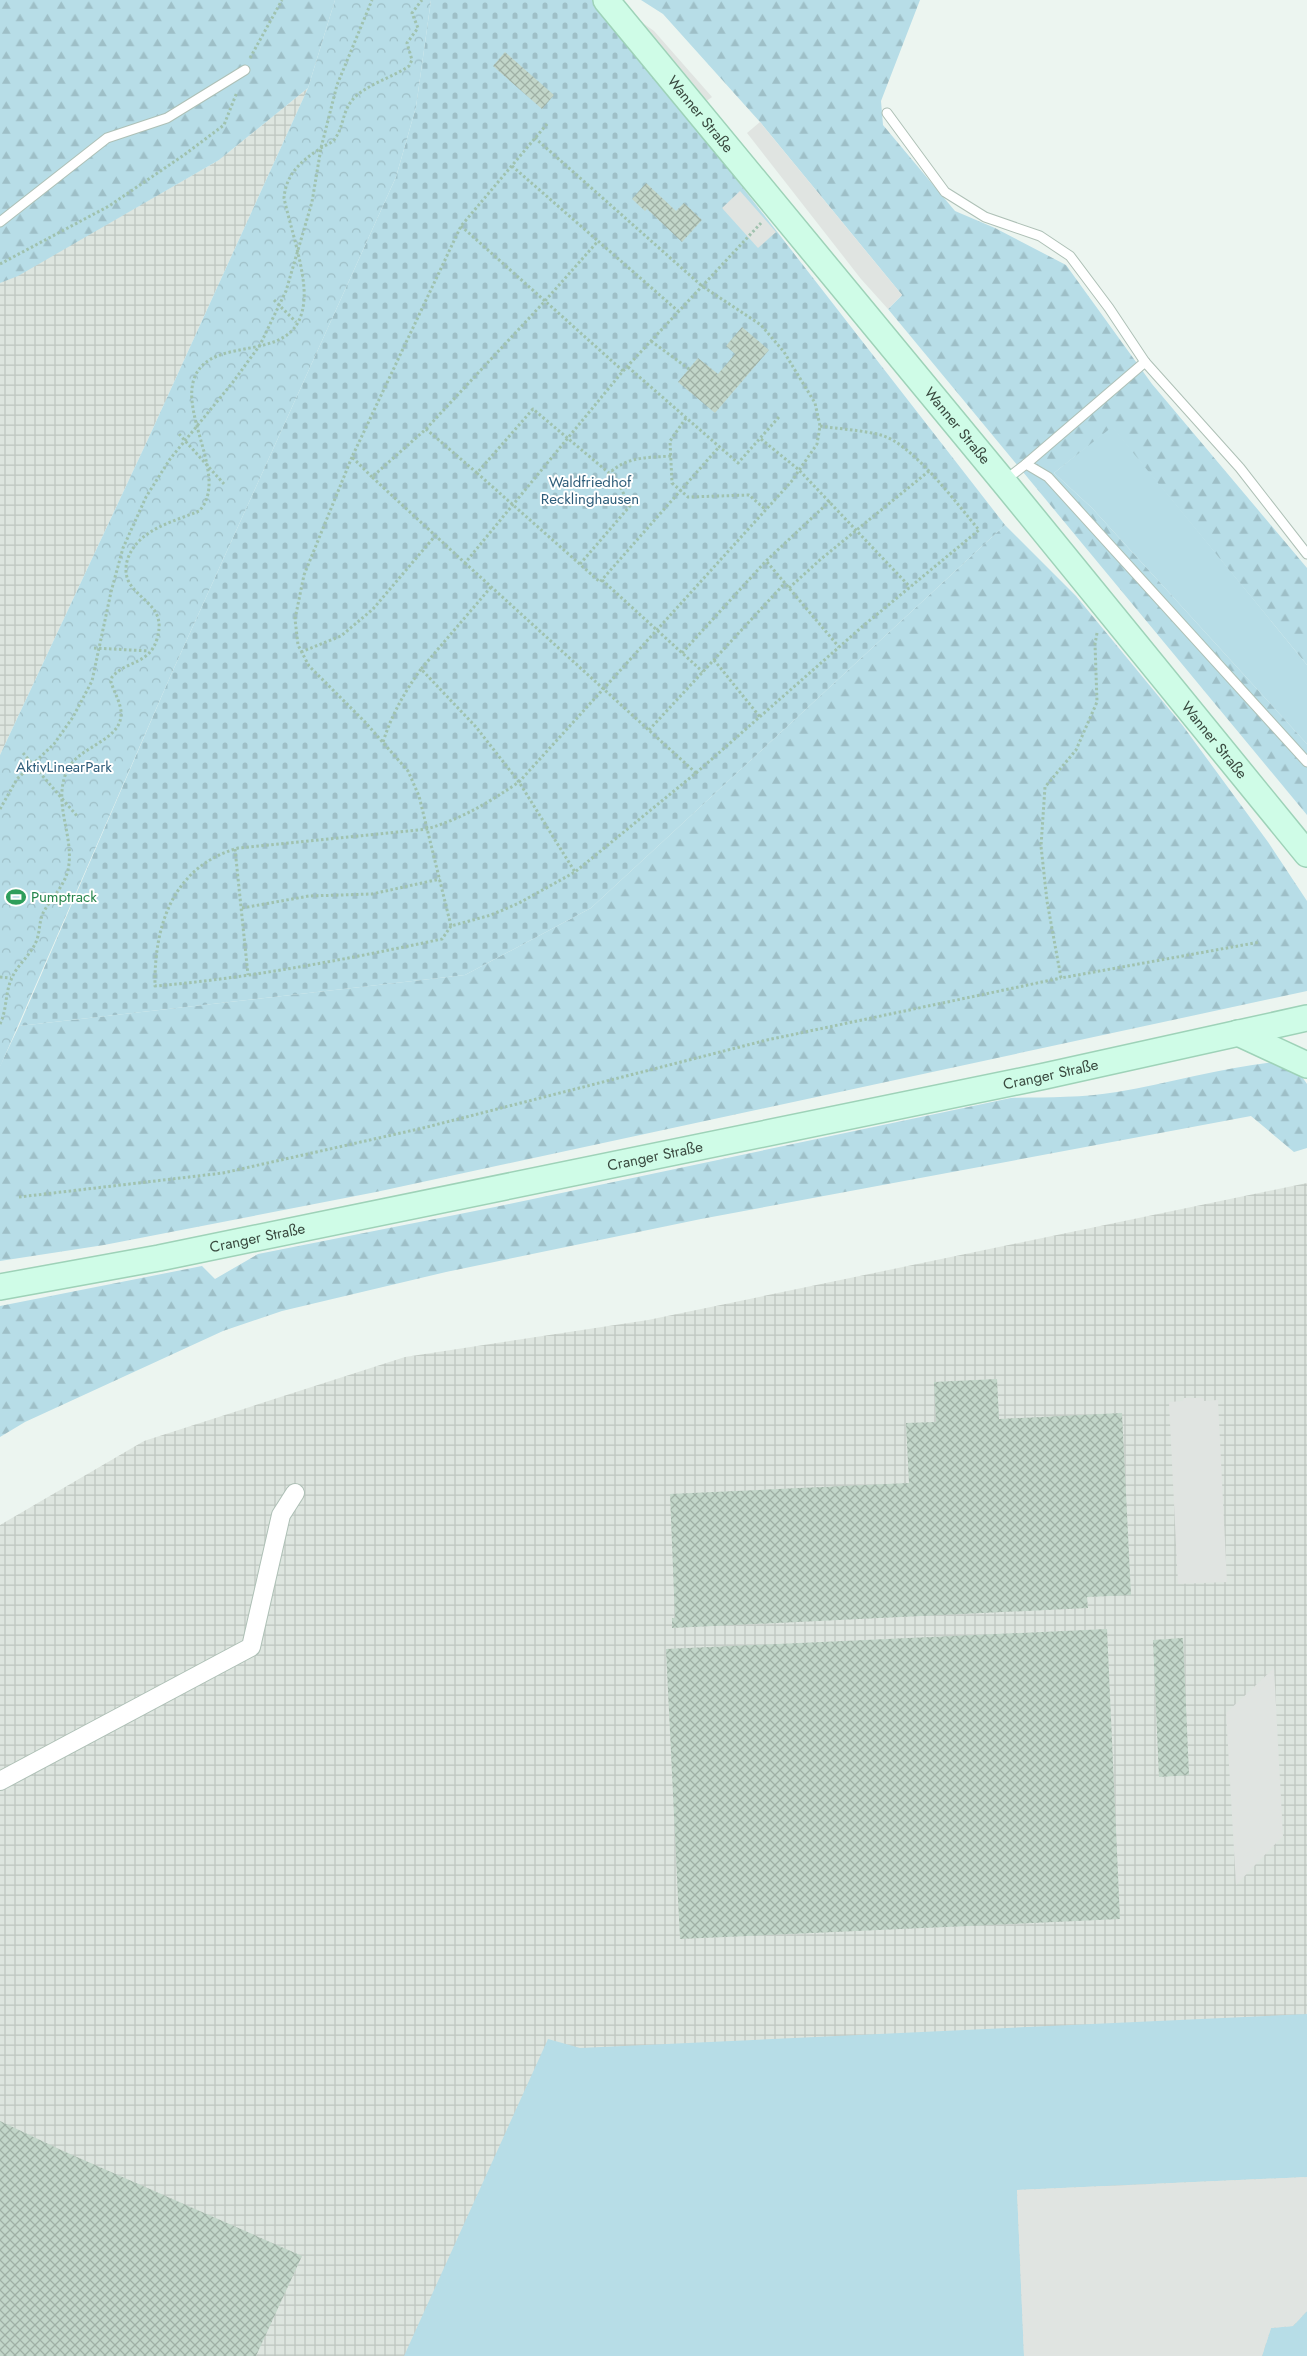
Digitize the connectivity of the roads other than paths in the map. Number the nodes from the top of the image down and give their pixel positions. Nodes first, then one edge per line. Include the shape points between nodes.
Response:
1 (606, 0) edge
2 (245, 70) road end
3 (887, 113) dead end
4 (0, 222) edge
5 (1145, 362) junction
6 (1026, 464) junction
7 (1004, 481) junction
8 (1307, 554) edge
9 (1307, 762) edge
10 (1307, 854) edge
11 (1307, 1018) edge
12 (1238, 1033) junction
13 (1307, 1065) edge
14 (0, 1287) edge
15 (295, 1494) dead end
16 (0, 1781) edge

1 - 7 main road, Wanner Straße
2 - 4 lane via 166,118 108,138
3 - 5 lane via 945,192 985,217 1040,236 1070,256
5 - 6 lane
5 - 8 lane via 1240,468
6 - 7 lane
6 - 9 lane via 1048,477 1087,517
7 - 10 main road, Wanner Straße
11 - 12 main road, Cranger Straße
12 - 13 main road
12 - 14 main road, Cranger Straße via 1045,1076 159,1258
15 - 16 street via 281,1515 251,1647

